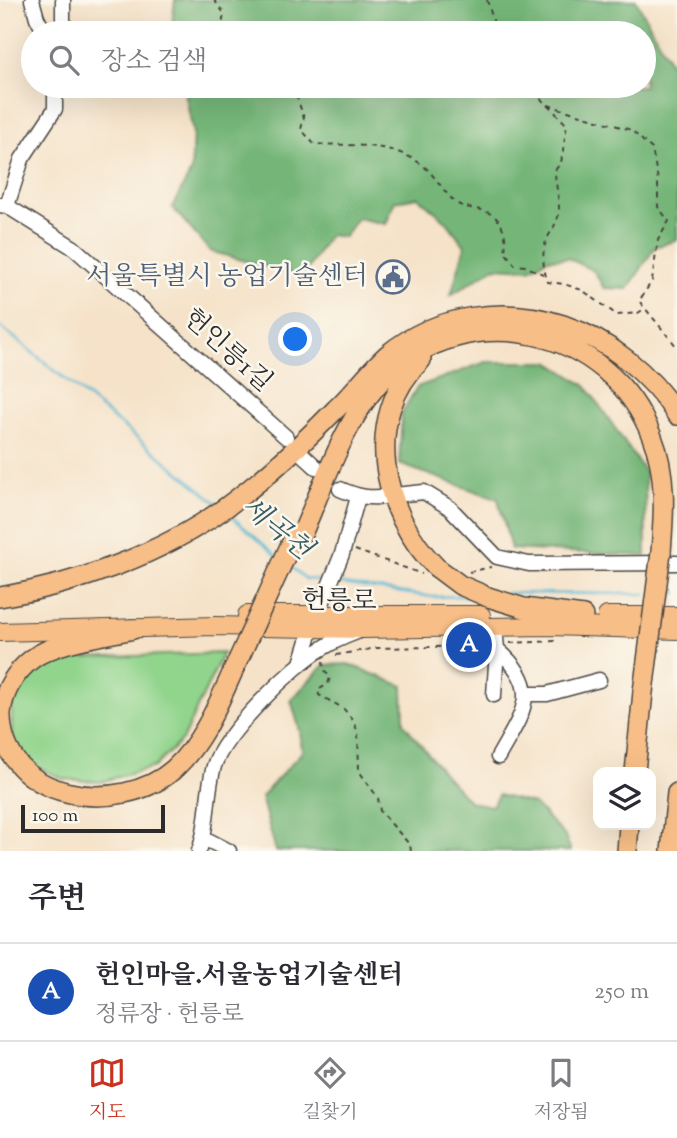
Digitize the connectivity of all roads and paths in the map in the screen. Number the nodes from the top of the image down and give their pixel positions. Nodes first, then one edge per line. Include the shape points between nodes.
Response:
1 (32, 0) edge
2 (63, 0) edge
3 (214, 0) edge
4 (487, 0) edge
5 (39, 21) edge
6 (62, 21) edge
7 (223, 21) edge
8 (493, 21) edge
9 (55, 98) edge
10 (297, 98) edge
11 (540, 98) edge
12 (548, 104) junction
13 (4, 205) edge
14 (545, 275) junction
15 (645, 309) junction
16 (439, 335) junction
17 (677, 347) edge
18 (677, 415) edge
19 (286, 437) dead end
20 (303, 454) dead end
21 (316, 467) dead end
22 (340, 489) dead end
23 (358, 497) junction
24 (669, 557) edge
25 (0, 597) edge
26 (583, 616) junction
27 (677, 616) edge
28 (0, 620) edge
29 (315, 621) junction
30 (495, 627) junction
31 (133, 629) junction
32 (363, 629) junction
33 (677, 630) edge
34 (0, 632) edge
35 (497, 649) junction
36 (306, 659) junction
37 (238, 669) junction
38 (599, 680) dead end
39 (526, 694) junction
40 (494, 695) dead end
41 (498, 757) dead end
42 (0, 765) edge
43 (636, 767) edge
44 (677, 793) edge
45 (629, 830) edge
46 (201, 844) edge
47 (229, 851) edge
48 (411, 851) edge
49 (627, 851) edge
50 (671, 851) edge

1 - 5 street
2 - 6 street
3 - 7 path via 224,12
4 - 8 path
9 - 13 street via 55,109 22,159
10 - 14 path via 304,118 301,130 310,141 317,145 365,144 418,161 458,205 492,215 506,235 505,252 515,265
11 - 12 path
12 - 14 path via 567,125 561,163 555,170 560,211 543,252
12 - 15 path via 631,130 652,149 659,180 658,207 669,220 658,240 652,281 639,301
13 - 19 street, 헌인릉1길 via 74,248
14 - 15 path via 548,282 582,290 617,315
15 - 17 path
16 - 18 highway via 469,317 502,314 562,324 629,361
16 - 24 highway via 489,331 539,336 573,349 615,381 644,419 661,463
16 - 25 highway via 388,355 300,444 200,525 107,568
16 - 26 highway, bridge via 403,381 391,408 385,463 398,513 413,541 460,585 524,608
16 - 37 highway via 371,392 350,426
20 - 21 street
22 - 23 street
23 - 24 street via 424,492 450,508 497,558 529,564 578,564
23 - 29 street, 헌릉로 via 342,554
24 - 43 highway, bridge via 643,692
26 - 27 main road, 헌릉로
26 - 29 main road, 헌릉로
28 - 29 main road, 헌릉로
29 - 31 main road, 헌릉로
29 - 32 main road, 헌릉로
29 - 36 street
30 - 32 main road, 헌릉로
30 - 33 main road, 헌릉로
30 - 35 street
31 - 34 main road, 헌릉로
31 - 37 highway via 44,652 13,680 2,709 4,740 16,764 37,781 64,792 97,796 127,793 154,783 176,767 197,742
32 - 36 street
35 - 39 street via 518,672
35 - 40 street
36 - 46 street via 226,741 214,766
36 - 48 path via 325,661 324,670 330,677 319,695 343,708 352,719 358,732 359,771 378,798 380,811
37 - 42 highway via 213,733 199,755 175,779 147,794 108,804 68,802 26,784
38 - 39 street via 547,694
39 - 41 street via 519,720
44 - 50 highway
45 - 49 highway
46 - 47 street

